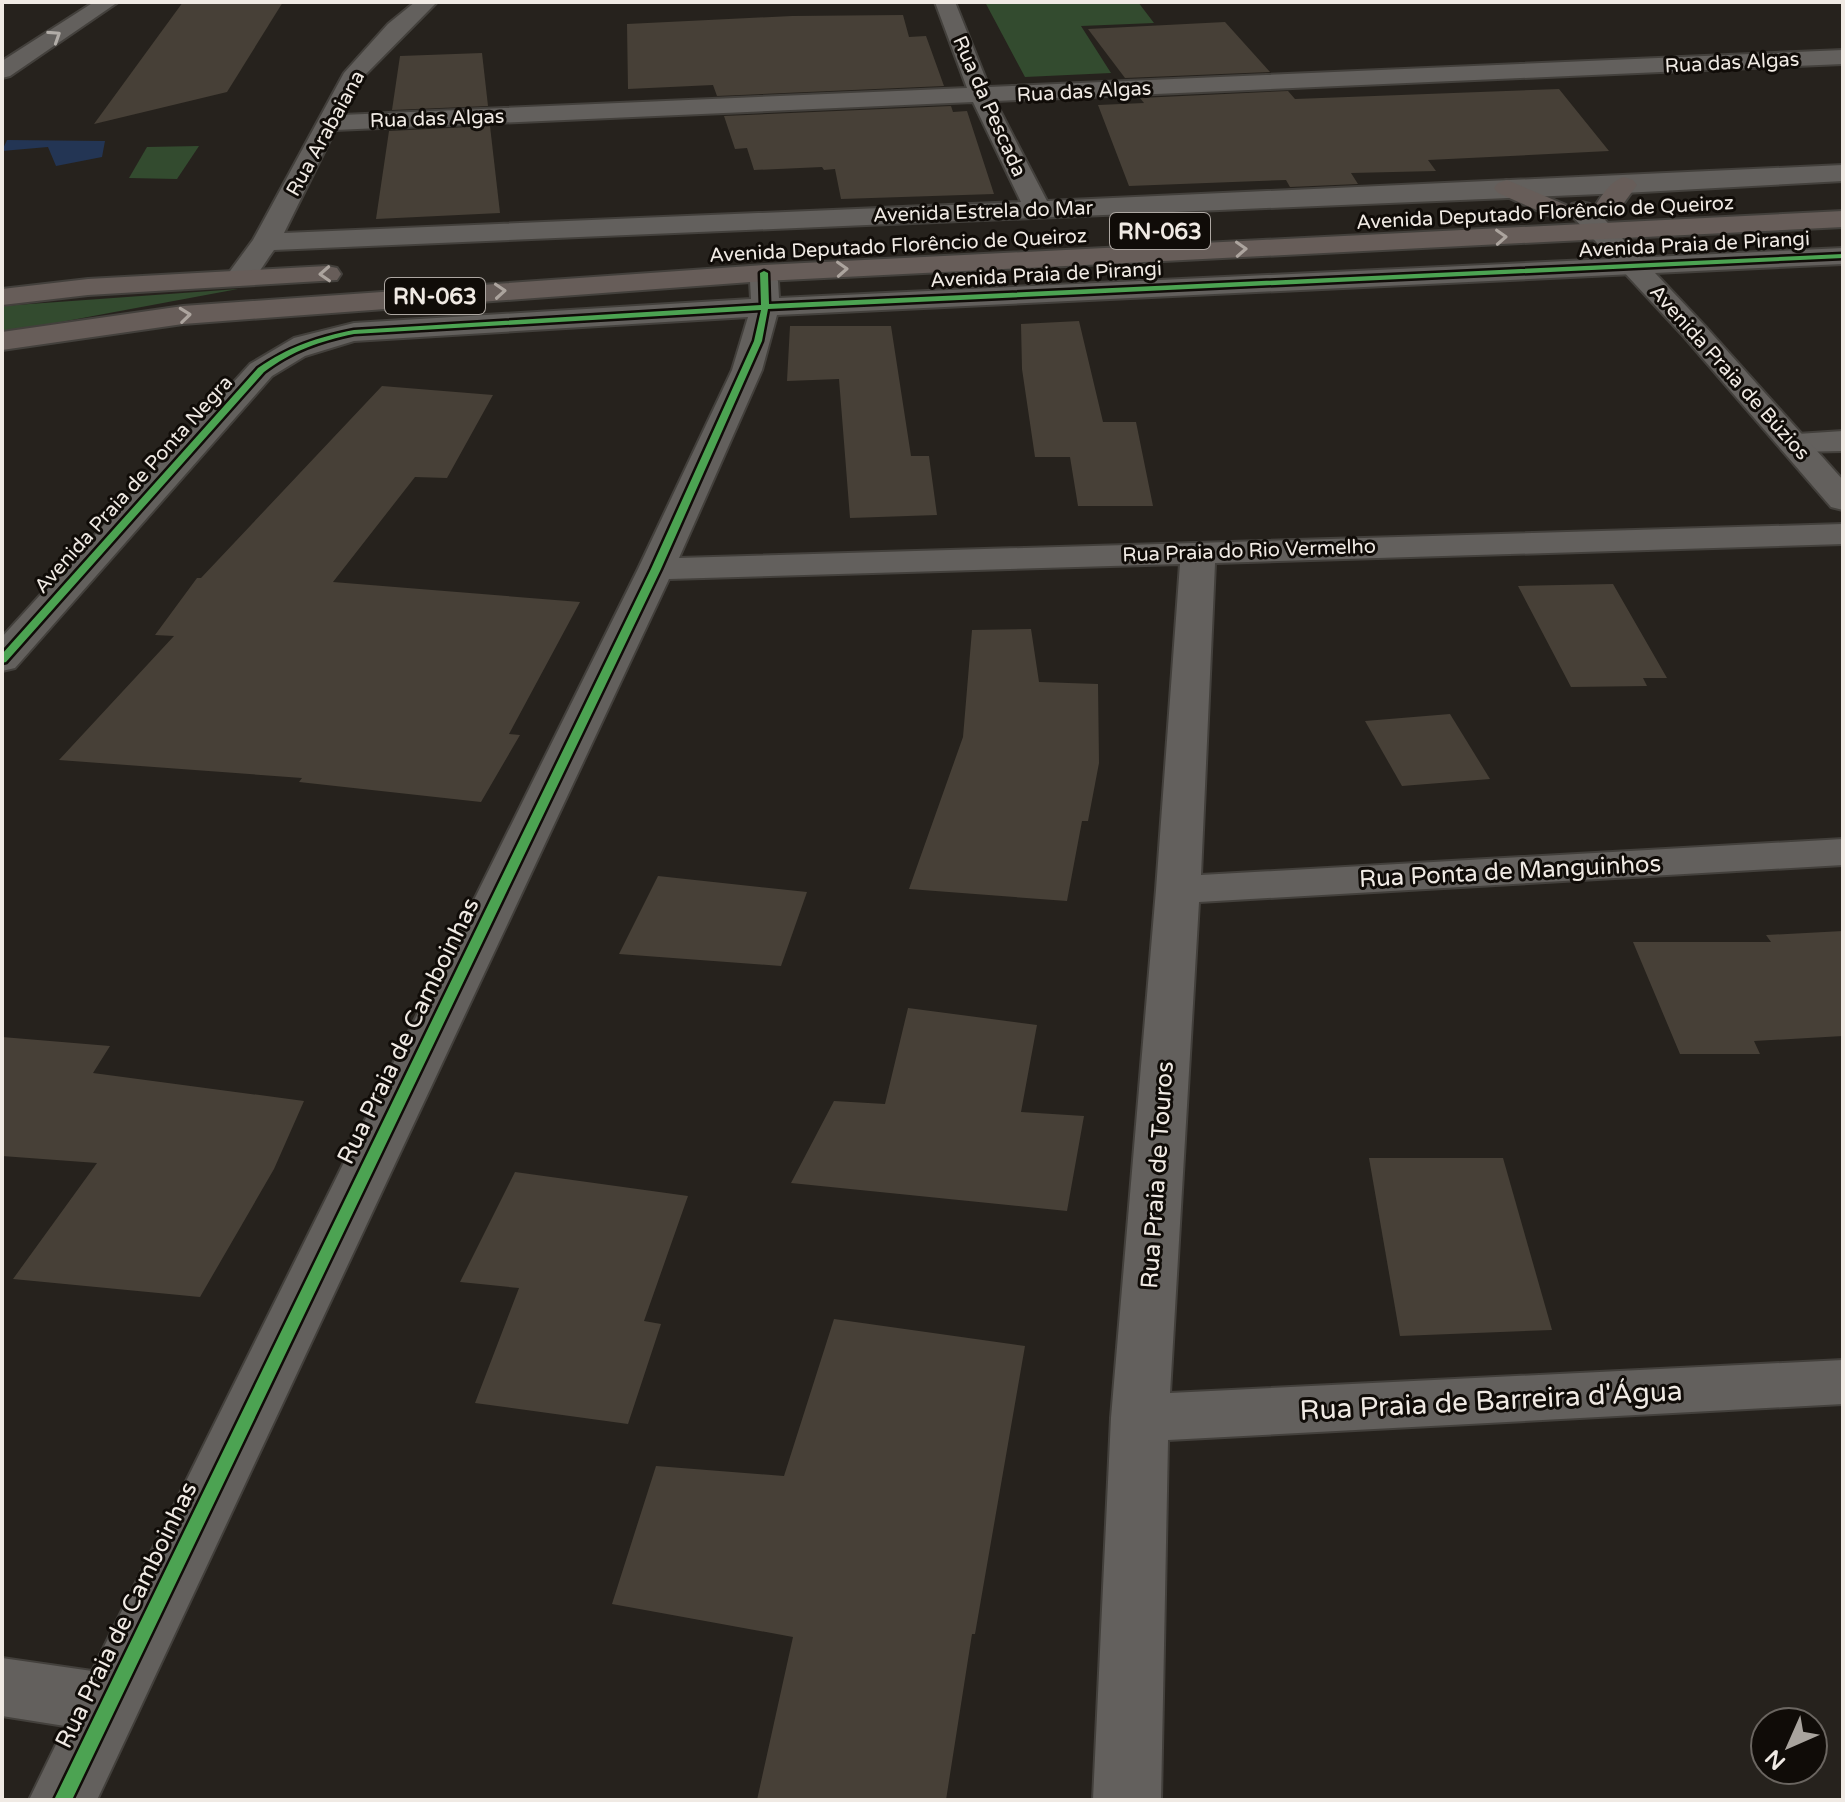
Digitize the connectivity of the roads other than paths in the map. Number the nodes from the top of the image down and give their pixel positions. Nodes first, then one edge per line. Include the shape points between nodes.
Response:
1 (72, 2) edge
2 (108, 2) edge
3 (427, 2) edge
4 (945, 2) edge
5 (2, 47) edge
6 (1843, 57) edge
7 (2, 71) edge
8 (981, 95) junction
9 (326, 123) junction
10 (1843, 173) edge
11 (1624, 185) junction
12 (1507, 188) junction
13 (1843, 197) edge
14 (1037, 208) junction
15 (1587, 216) junction
16 (1843, 219) edge
17 (266, 242) junction
18 (1843, 256) edge
19 (520, 264) dead end
20 (1637, 267) junction
21 (2, 271) edge
22 (349, 273) dead end
23 (764, 273) junction
24 (239, 278) junction
25 (88, 287) junction
26 (2, 297) edge
27 (765, 307) junction
28 (107, 324) junction
29 (2, 341) edge
30 (2, 351) edge
31 (261, 370) joint
32 (1843, 441) edge
33 (1793, 442) junction
34 (1843, 500) edge
35 (1843, 534) edge
36 (1198, 551) junction
37 (656, 569) junction
38 (2, 660) edge
39 (1843, 852) edge
40 (1178, 890) junction
41 (1843, 1382) edge
42 (1140, 1418) junction
43 (2, 1687) edge
44 (107, 1703) junction
45 (63, 1800) edge
46 (1127, 1800) edge

1 - 5 street
7 -> 2 street
3 - 9 street, Rua Arabaiana via 355,73
4 - 8 street, Rua da Pescada
6 - 8 street, Rua das Algas
8 - 9 street, Rua das Algas
8 - 14 street, Rua da Pescada
9 - 17 street, Rua Arabaiana
10 - 11 street, Avenida Estrela do Mar
11 - 12 street, Avenida Estrela do Mar
11 - 15 main road
12 - 14 street, Avenida Estrela do Mar
12 - 15 main road
13 - 15 main road, Avenida Deputado Florêncio de Queiroz / RN-063
14 - 17 street, Avenida Estrela do Mar
15 - 16 main road, Avenida Deputado Florêncio de Queiroz / RN-063
15 - 19 main road, Avenida Deputado Florêncio de Queiroz / RN-063
15 - 20 street, Avenida Praia de Búzios
23 -> 15 main road, Avenida Deputado Florêncio de Queiroz / RN-063
17 - 24 street, Rua Arabaiana
18 - 20 street, Avenida Praia de Pirangi
20 - 27 street, Avenida Praia de Pirangi
20 - 33 street, Avenida Praia de Búzios
21 - 25 main road
22 -> 24 main road
23 - 27 street, Rua Praia de Camboinhas
28 -> 23 main road, Avenida Deputado Florêncio de Queiroz / RN-063
24 - 25 main road
25 - 26 main road
27 - 31 street, Avenida Praia de Pirangi via 354,332 285,351
27 - 37 street, Rua Praia de Camboinhas via 747,370
28 - 29 main road, Avenida Deputado Florêncio de Queiroz / RN-063
28 - 30 main road
31 - 38 street, Avenida Praia de Ponta Negra
32 - 33 street
33 - 34 street, Avenida Praia de Búzios
35 - 36 street, Rua Praia do Rio Vermelho
36 - 37 street, Rua Praia do Rio Vermelho
36 - 40 street, Rua Praia de Touros
37 - 44 street, Rua Praia de Camboinhas
39 - 40 street, Rua Ponta de Manguinhos
40 - 42 street, Rua Praia de Touros
41 - 42 street, Rua Praia de Barreira d'Água
42 - 46 street, Rua Praia de Touros
43 - 44 street
44 - 45 street, Rua Praia de Camboinhas

